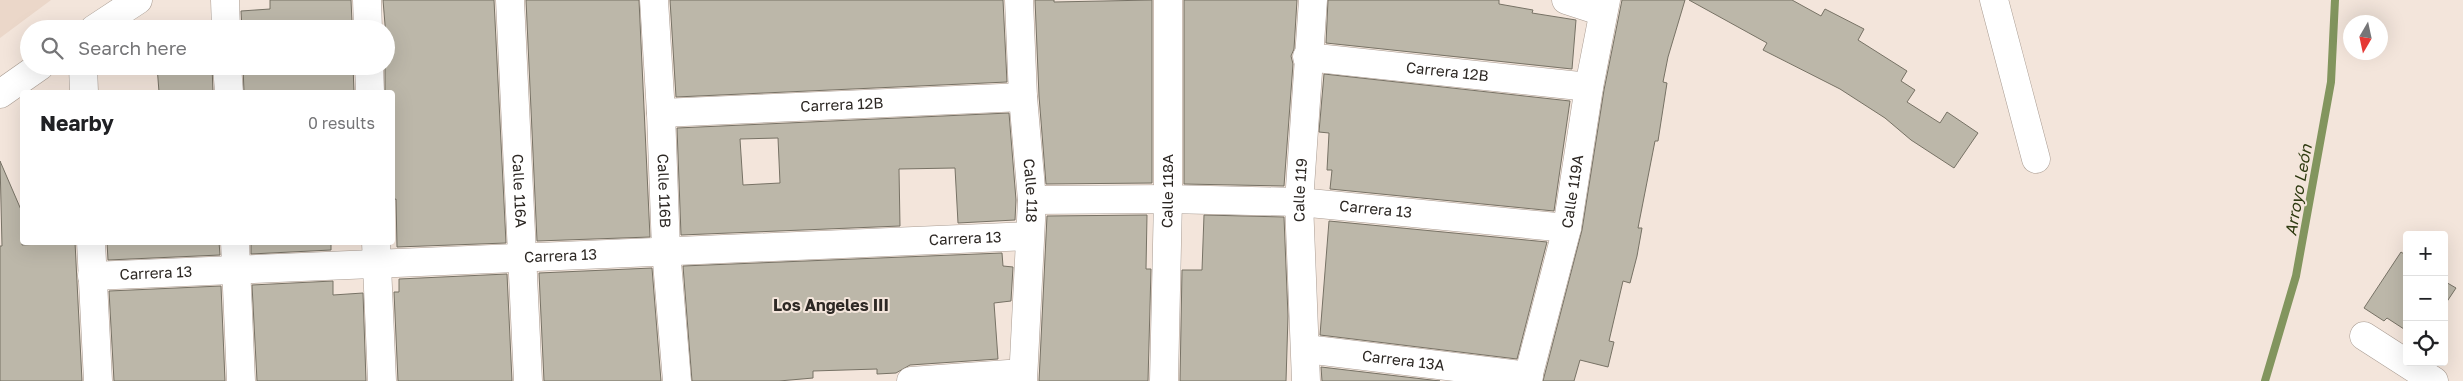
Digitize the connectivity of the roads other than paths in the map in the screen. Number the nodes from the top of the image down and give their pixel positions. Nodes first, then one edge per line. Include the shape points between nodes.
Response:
1 (138, 0) edge
2 (225, 0) edge
3 (367, 0) edge
4 (510, 0) edge
5 (654, 0) edge
6 (1019, 0) edge
7 (1168, 0) edge
8 (1312, 0) edge
9 (1566, 0) edge
10 (1994, 0) edge
11 (1605, 6) edge
12 (108, 20) edge
13 (226, 20) edge
14 (368, 20) edge
15 (1307, 57) junction
16 (27, 75) edge
17 (83, 75) edge
18 (227, 75) edge
19 (369, 75) edge
20 (1589, 87) junction
21 (84, 90) edge
22 (228, 90) edge
23 (370, 90) edge
24 (0, 94) edge
25 (1023, 97) junction
26 (661, 113) junction
27 (2036, 159) dead end
28 (1168, 198) junction
29 (1032, 200) junction
30 (1299, 202) junction
31 (1567, 228) junction
32 (1029, 236) junction
33 (91, 245) edge
34 (235, 245) edge
35 (666, 250) junction
36 (376, 253) edge
37 (522, 256) junction
38 (236, 270) junction
39 (92, 276) junction
40 (2364, 336) dead end
41 (1306, 349) junction
42 (1023, 377) edge
43 (1528, 378) edge
44 (98, 381) edge
45 (241, 381) edge
46 (382, 381) edge
47 (528, 381) edge
48 (677, 381) edge
49 (911, 381) edge
50 (1164, 381) edge
51 (1306, 381) edge
52 (2434, 381) edge

1 - 12 street
2 - 13 street
3 - 14 street
4 - 37 street, Calle 116A
5 - 26 street, Calle 116B
6 - 25 street, Calle 118
7 - 28 street, Calle 118A
8 - 15 street, Calle 119
9 - 11 street
10 - 27 street
11 - 20 street, Calle 119A
15 - 20 street, Carrera 12B
15 - 30 street, Calle 119
16 - 24 street
17 - 21 street
18 - 22 street
19 - 23 street
20 - 31 street, Calle 119A
25 - 26 street, Carrera 12B
25 - 29 street, Calle 118
26 - 35 street, Calle 116B
28 - 29 street, Carrera 13
28 - 30 street, Carrera 13
28 - 50 street, Calle 118A
29 - 32 street, Calle 118
30 - 31 street, Carrera 13
30 - 41 street, Calle 119
31 - 43 street, Calle 119A
32 - 35 street, Carrera 13
32 - 42 street, Calle 118
33 - 39 street
34 - 38 street
35 - 37 street, Carrera 13
35 - 48 street, Calle 116B
36 - 37 street, Carrera 13
36 - 38 street, Carrera 13
36 - 46 street
37 - 47 street, Calle 116A
38 - 39 street, Carrera 13
38 - 45 street
39 - 44 street
40 - 52 street
41 - 43 street, Carrera 13A
41 - 51 street, Calle 119
42 - 49 street

